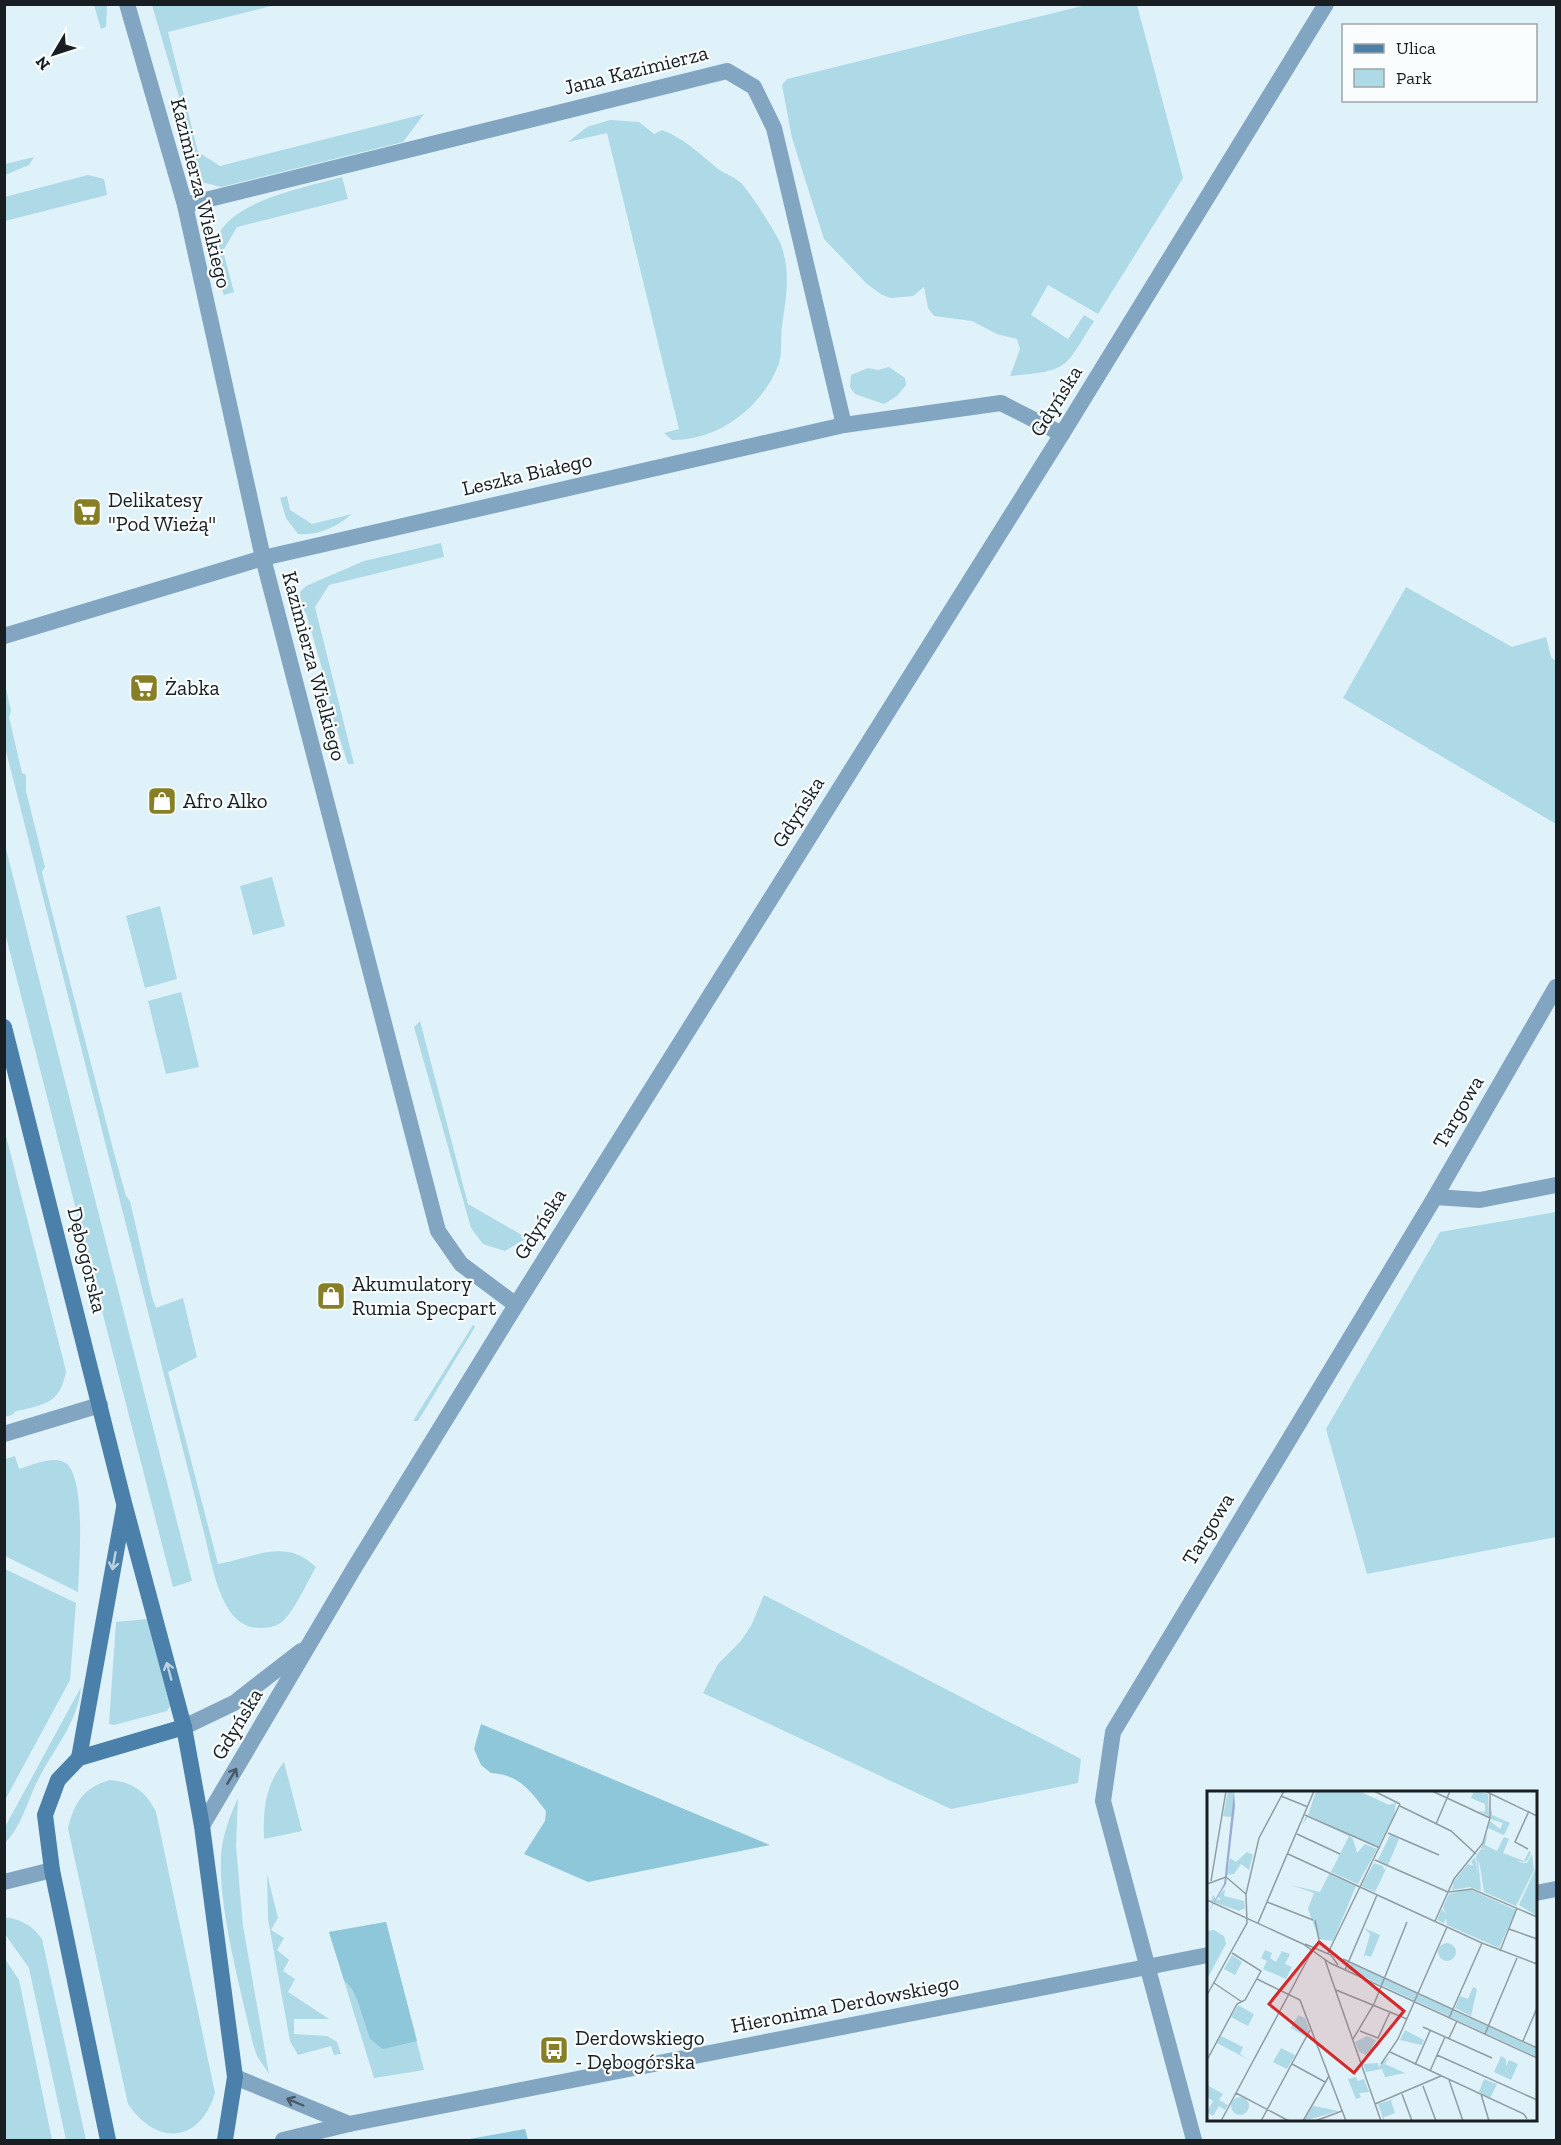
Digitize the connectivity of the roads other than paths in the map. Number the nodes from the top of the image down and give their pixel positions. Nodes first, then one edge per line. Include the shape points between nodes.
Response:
1 (127, 4) edge
2 (1326, 4) edge
3 (185, 205) junction
4 (844, 425) junction
5 (1062, 434) junction
6 (263, 558) junction
7 (4, 636) edge
8 (1557, 987) edge
9 (4, 1028) edge
10 (1557, 1185) edge
11 (1434, 1197) junction
12 (516, 1305) junction
13 (100, 1405) junction
14 (4, 1434) edge
15 (124, 1503) junction
16 (309, 1645) junction
17 (184, 1727) junction
18 (79, 1758) junction
19 (202, 1826) junction
20 (52, 1870) junction
21 (4, 1882) edge
22 (1557, 1889) edge
23 (1537, 1893) edge
24 (1207, 1955) edge
25 (1148, 1966) junction
26 (235, 2077) junction
27 (349, 2124) junction
28 (108, 2140) edge
29 (225, 2140) edge
30 (283, 2140) edge
31 (1194, 2140) edge

1 - 3 street, Kazimierza Wielkiego
2 - 5 street, Gdyńska
3 - 4 street, Jana Kazimierza via 727,71 754,87 774,128
3 - 6 street, Kazimierza Wielkiego
4 - 5 street, Leszka Białego via 1001,404
4 - 6 street, Leszka Białego
5 - 12 street, Gdyńska
6 - 7 street, Leszka Białego
6 - 12 street, Kazimierza Wielkiego via 438,1231 461,1264
8 - 11 street, Targowa
9 - 13 main road, Dębogórska
10 - 11 street via 1479,1200
11 - 25 street, Targowa via 1113,1732 1103,1800
12 - 16 street, Gdyńska
13 - 14 street
13 - 15 main road, Dębogórska
17 -> 15 main road, Dębogórska
15 -> 18 main road, Dębogórska
16 - 17 street, Gdyńska via 234,1703
19 -> 16 street, Gdyńska
17 - 18 main road
17 - 19 main road, Dębogórska
18 - 20 main road via 57,1780 45,1815
19 - 26 main road, Dębogórska
20 - 21 street
20 - 28 main road
22 - 23 street
24 - 25 street, Hieronima Derdowskiego
25 - 27 street, Hieronima Derdowskiego
25 - 31 street, Targowa
27 -> 26 street
26 - 29 main road, Dębogórska
27 - 30 street, Hieronima Derdowskiego

